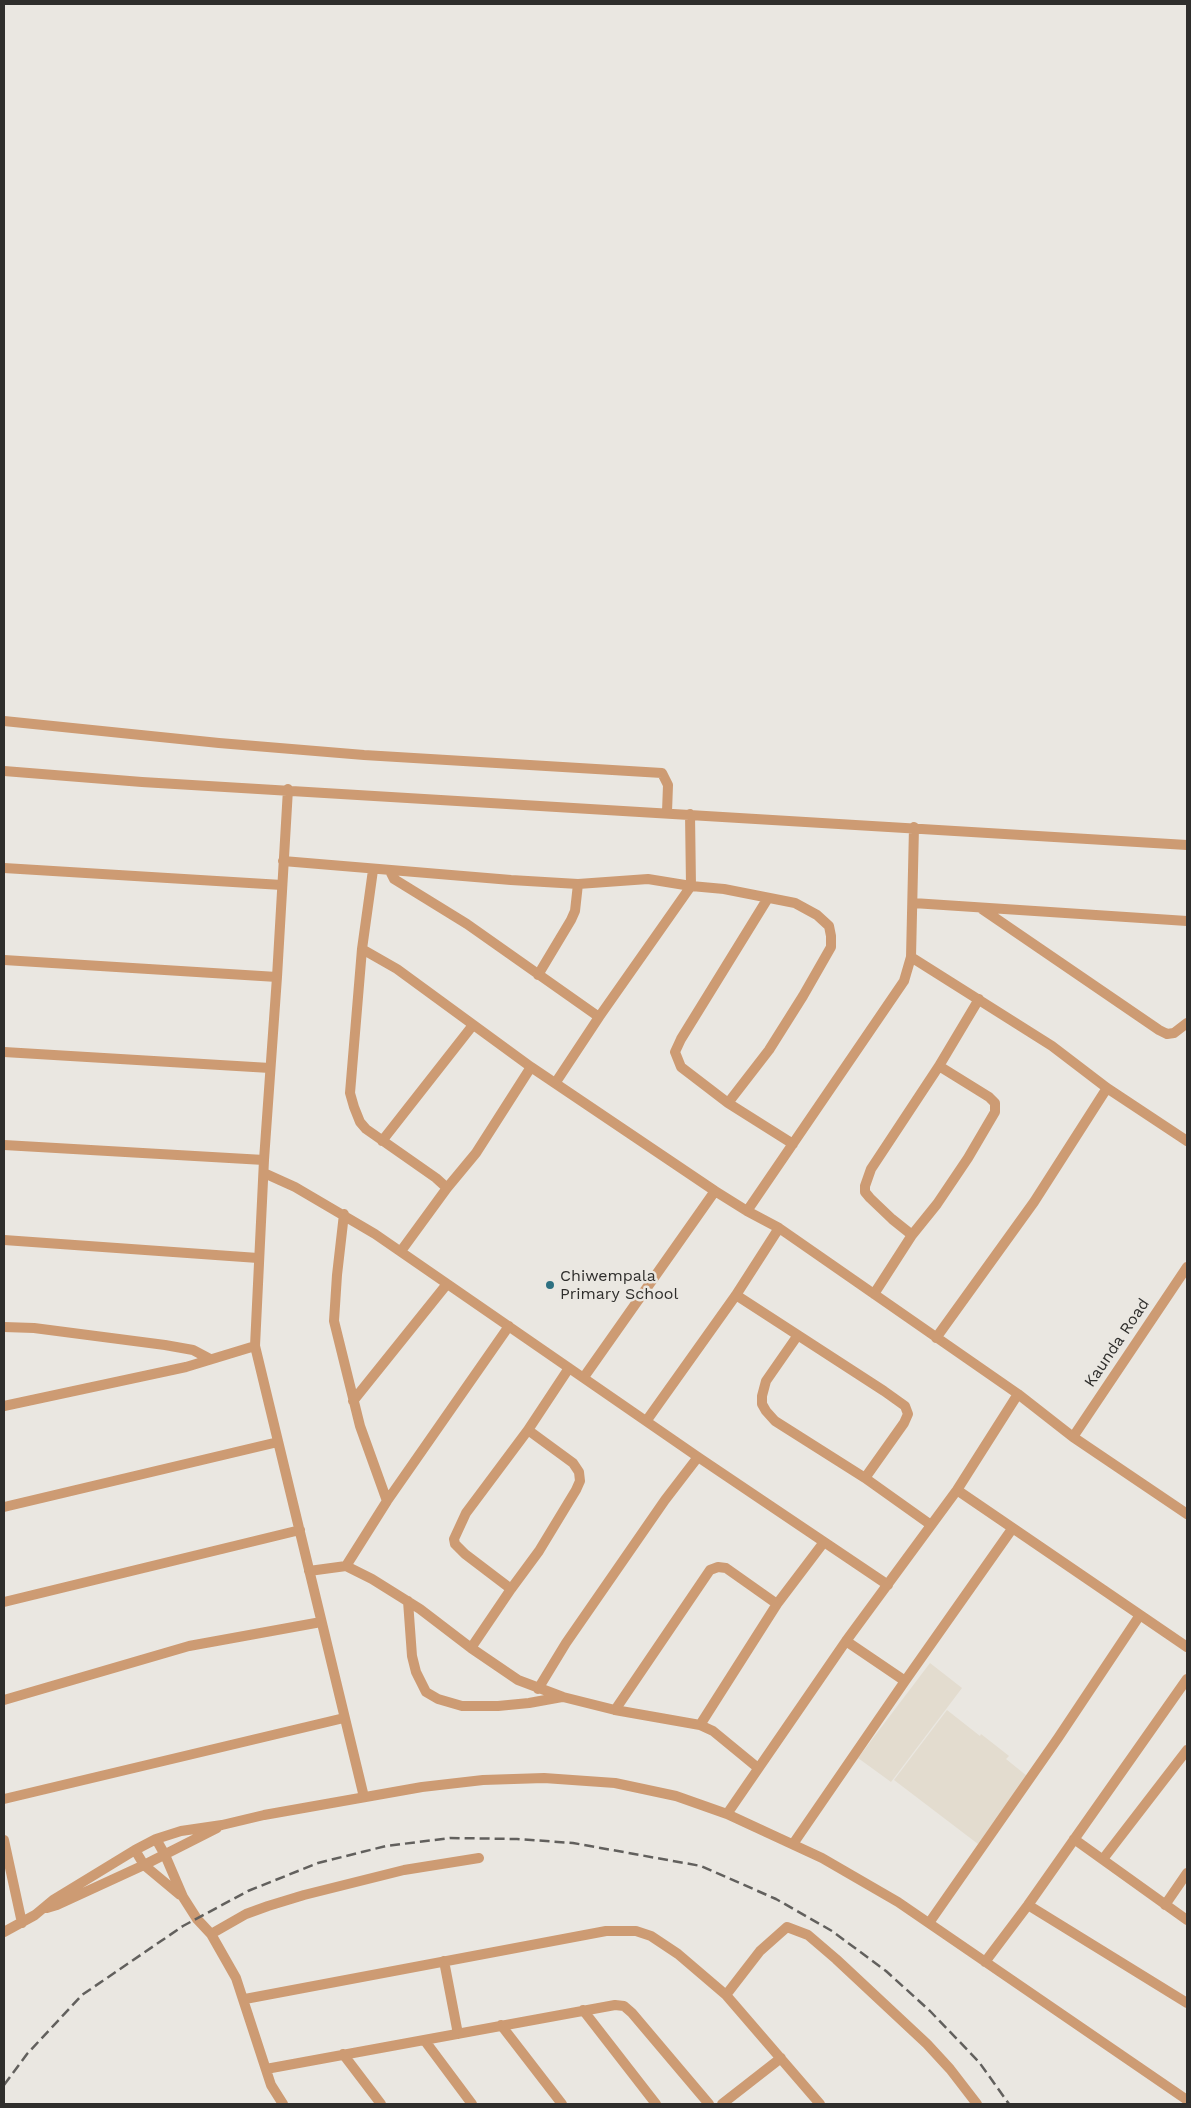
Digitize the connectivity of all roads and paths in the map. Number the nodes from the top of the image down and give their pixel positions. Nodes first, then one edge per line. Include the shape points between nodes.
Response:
1 (4, 721) edge
2 (4, 771) edge
3 (288, 789) junction
4 (668, 812) junction
5 (690, 814) junction
6 (914, 827) junction
7 (1187, 845) edge
8 (283, 861) junction
9 (4, 868) edge
10 (373, 870) junction
11 (390, 871) junction
12 (578, 884) junction
13 (282, 885) junction
14 (691, 886) junction
15 (768, 898) junction
16 (913, 903) junction
17 (981, 908) junction
18 (1187, 921) edge
19 (362, 949) junction
20 (911, 957) junction
21 (4, 960) edge
22 (538, 975) junction
23 (277, 977) junction
24 (979, 999) junction
25 (599, 1017) junction
26 (1187, 1023) edge
27 (473, 1025) junction
28 (4, 1052) edge
29 (939, 1066) junction
30 (532, 1067) junction
31 (270, 1068) junction
32 (556, 1082) junction
33 (1107, 1088) junction
34 (728, 1103) junction
35 (382, 1141) junction
36 (1187, 1141) edge
37 (793, 1144) junction
38 (4, 1145) edge
39 (264, 1160) junction
40 (264, 1173) junction
41 (447, 1188) junction
42 (715, 1191) junction
43 (747, 1211) junction
44 (344, 1214) junction
45 (779, 1228) junction
46 (912, 1235) junction
47 (4, 1240) edge
48 (401, 1251) junction
49 (258, 1258) junction
50 (1187, 1267) edge
51 (447, 1284) junction
52 (874, 1294) junction
53 (736, 1295) junction
54 (4, 1326) edge
55 (509, 1326) junction
56 (798, 1335) junction
57 (936, 1338) junction
58 (255, 1346) junction
59 (210, 1359) junction
60 (569, 1368) junction
61 (584, 1377) junction
62 (1018, 1394) junction
63 (353, 1401) junction
64 (4, 1406) edge
65 (647, 1420) junction
66 (528, 1430) junction
67 (1073, 1437) junction
68 (278, 1442) junction
69 (698, 1457) junction
70 (865, 1478) junction
71 (957, 1490) junction
72 (387, 1501) junction
73 (4, 1507) edge
74 (1187, 1514) edge
75 (931, 1524) junction
76 (1012, 1529) junction
77 (300, 1530) junction
78 (824, 1542) junction
79 (346, 1566) junction
80 (309, 1571) junction
81 (888, 1585) junction
82 (511, 1589) junction
83 (408, 1601) junction
84 (4, 1602) edge
85 (777, 1604) junction
86 (1140, 1615) junction
87 (321, 1622) junction
88 (846, 1641) junction
89 (471, 1648) junction
90 (1187, 1648) edge
91 (904, 1681) junction
92 (1186, 1685) edge
93 (538, 1689) junction
94 (563, 1697) junction
95 (4, 1700) edge
96 (615, 1710) junction
97 (344, 1718) junction
98 (700, 1725) junction
99 (1187, 1750) edge
100 (758, 1768) junction
101 (364, 1797) junction
102 (4, 1799) edge
103 (727, 1814) junction
104 (222, 1825) junction
105 (156, 1839) junction
106 (1074, 1839) junction
107 (4, 1840) edge
108 (792, 1844) junction
109 (135, 1850) junction
110 (165, 1855) junction
111 (479, 1858) dead end
112 (1103, 1859) junction
113 (144, 1865) junction
114 (1187, 1873) edge
115 (183, 1897) junction
116 (1028, 1905) junction
117 (1165, 1905) junction
118 (45, 1908) junction
119 (1187, 1920) edge
120 (22, 1923) junction
121 (930, 1923) junction
122 (4, 1932) edge
123 (211, 1934) junction
124 (444, 1961) junction
125 (985, 1962) junction
126 (726, 1995) junction
127 (245, 1999) junction
128 (1187, 2002) edge
129 (583, 2010) junction
130 (501, 2025) junction
131 (458, 2034) junction
132 (425, 2042) junction
133 (343, 2054) junction
134 (781, 2058) junction
135 (266, 2069) junction
136 (1187, 2100) edge
137 (283, 2104) edge
138 (381, 2104) edge
139 (472, 2104) edge
140 (562, 2104) edge
141 (656, 2104) edge
142 (709, 2104) edge
143 (722, 2104) edge
144 (820, 2104) edge
145 (976, 2104) edge

1 - 4 street via 344,754 662,773 668,785
2 - 3 street
3 - 4 street
3 - 8 street
4 - 5 street
5 - 6 street
5 - 14 street
6 - 7 street
6 - 16 street
8 - 10 street
8 - 13 street
9 - 13 street
10 - 11 street
10 - 19 street
11 - 12 street
11 - 22 street via 394,879 467,924
12 - 14 street via 648,879
12 - 22 street via 575,911
13 - 23 street
14 - 15 street via 724,888
14 - 25 street
15 - 34 street via 675,1052 681,1067
15 - 34 street via 795,903 817,915 829,926 831,947 769,1050
16 - 17 street
16 - 20 street
17 - 18 street
17 - 26 street via 1159,1030 1174,1033
19 - 27 street via 398,969
19 - 35 street via 350,1093 360,1122
20 - 24 street
20 - 37 street via 904,981
21 - 23 street
22 - 25 street
23 - 31 street
24 - 29 street
24 - 33 street via 1052,1046
25 - 32 street
27 - 30 street
27 - 35 street
28 - 31 street
29 - 46 street via 871,1169 865,1186 870,1198
29 - 46 street via 989,1097 995,1103 995,1112 937,1204
30 - 32 street
30 - 41 street via 476,1154
31 - 39 street
32 - 42 street
33 - 36 street
33 - 57 street via 1034,1202
34 - 37 street
35 - 41 street
37 - 43 street
38 - 39 street
39 - 40 street
40 - 44 street
40 - 49 street
41 - 48 street
42 - 43 street
42 - 61 street
43 - 45 street
44 - 48 street
44 - 63 street via 334,1321
45 - 52 street
45 - 53 street
46 - 52 street
47 - 49 street
48 - 51 street
49 - 58 street
50 - 67 street, Kaunda Road
51 - 55 street
51 - 63 street
52 - 57 street
53 - 56 street
53 - 65 street
54 - 59 street via 165,1345 193,1350
55 - 60 street
55 - 72 street
56 - 70 street via 766,1381 762,1404 775,1421
56 - 70 street via 905,1406 908,1414 904,1423
57 - 62 street
58 - 59 street
58 - 68 street
59 - 64 street
60 - 61 street
60 - 66 street
61 - 65 street
62 - 67 street
62 - 71 street
63 - 72 street
65 - 69 street
66 - 82 street via 573,1462 580,1481 539,1551
66 - 82 street via 466,1513 454,1539 465,1554
67 - 74 street
68 - 73 street
68 - 77 street
69 - 78 street
69 - 93 street via 566,1643
70 - 75 street
71 - 75 street
71 - 76 street
72 - 79 street
75 - 81 street
76 - 86 street
76 - 91 street
77 - 80 street
77 - 84 street
78 - 81 street
78 - 85 street
79 - 80 street
79 - 83 street
80 - 87 street
81 - 88 street
82 - 89 street
83 - 89 street
83 - 94 street via 412,1656 426,1692 462,1706 498,1706
85 - 96 street via 726,1568 710,1570
85 - 98 street
86 - 90 street
86 - 121 street
87 - 95 street via 189,1646
87 - 97 street
88 - 91 street
88 - 100 street
89 - 93 street via 518,1680
91 - 108 street
92 - 106 street
93 - 94 street
94 - 96 street
96 - 98 street
97 - 101 street
97 - 102 street
98 - 100 street
99 - 112 street
100 - 103 street
101 - 103 street via 483,1780 581,1779 645,1788
101 - 104 street
103 - 108 street
104 - 105 street via 181,1831
104 - 110 street
105 - 109 street
105 - 110 street
106 - 112 street
106 - 116 street
107 - 120 street
108 - 121 street
109 - 113 street
109 - 118 street
110 - 113 street
110 - 115 street
111 - 123 street via 404,1870 277,1903 246,1914
112 - 117 street
113 - 115 street
113 - 118 street
114 - 117 street
115 - 123 street
116 - 125 street
116 - 128 street
117 - 119 street
118 - 120 street
120 - 122 street
121 - 125 street
123 - 127 street
124 - 126 street via 606,1931 636,1931 652,1936 678,1954
124 - 127 street
124 - 131 street
125 - 136 street
126 - 134 street
126 - 145 street via 760,1951 787,1927 808,1935 927,2044
127 - 135 street
129 - 130 street
129 - 141 street
129 - 142 street via 624,2006
130 - 131 street
130 - 140 street
131 - 132 street
132 - 133 street
132 - 139 street
133 - 135 street
133 - 138 street
134 - 143 street
134 - 144 street
135 - 137 street

